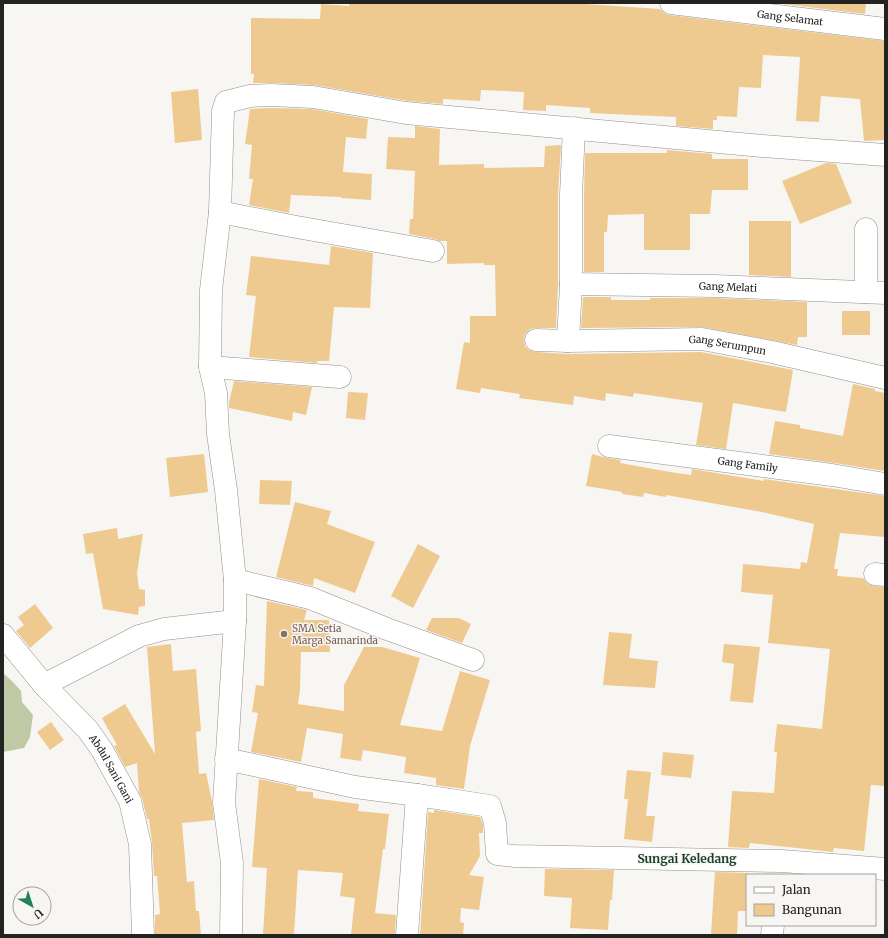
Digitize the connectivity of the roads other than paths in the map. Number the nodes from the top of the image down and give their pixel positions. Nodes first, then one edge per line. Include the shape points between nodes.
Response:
1 (671, 3) edge
2 (885, 29) edge
3 (574, 128) junction
4 (885, 155) edge
5 (220, 212) junction
6 (866, 229) dead end
7 (433, 251) dead end
8 (571, 284) junction
9 (875, 292) edge
10 (536, 340) dead end
11 (568, 341) junction
12 (210, 366) junction
13 (340, 377) dead end
14 (885, 378) edge
15 (610, 446) dead end
16 (885, 484) edge
17 (235, 580) junction
18 (235, 621) junction
19 (3, 635) edge
20 (473, 660) dead end
21 (44, 685) junction
22 (226, 759) junction
23 (418, 795) junction
24 (781, 868) edge
25 (885, 870) edge
26 (143, 935) edge
27 (231, 935) edge
28 (407, 935) edge

1 - 2 street, Gang Selamat
3 - 4 street
3 - 5 street via 406,113 313,96 250,96 226,102 223,111
3 - 8 street
5 - 7 street
5 - 12 street via 211,290
6 - 9 street
8 - 9 street, Gang Melati
8 - 11 street
10 - 11 street, Gang Serumpun
11 - 14 street, Gang Serumpun via 702,339
12 - 13 street
12 - 17 street via 216,393 218,434
15 - 16 street, Gang Family
17 - 18 street
17 - 20 street via 310,598
18 - 21 street via 164,629 139,636
18 - 22 street
19 - 21 street, Abdul Sani Gani
21 - 26 street, Abdul Sani Gani via 88,730 130,801 140,844
22 - 23 street via 356,787
22 - 27 street via 224,804 232,863
23 - 24 street via 490,806 495,823 497,854
23 - 28 street
24 - 25 street

